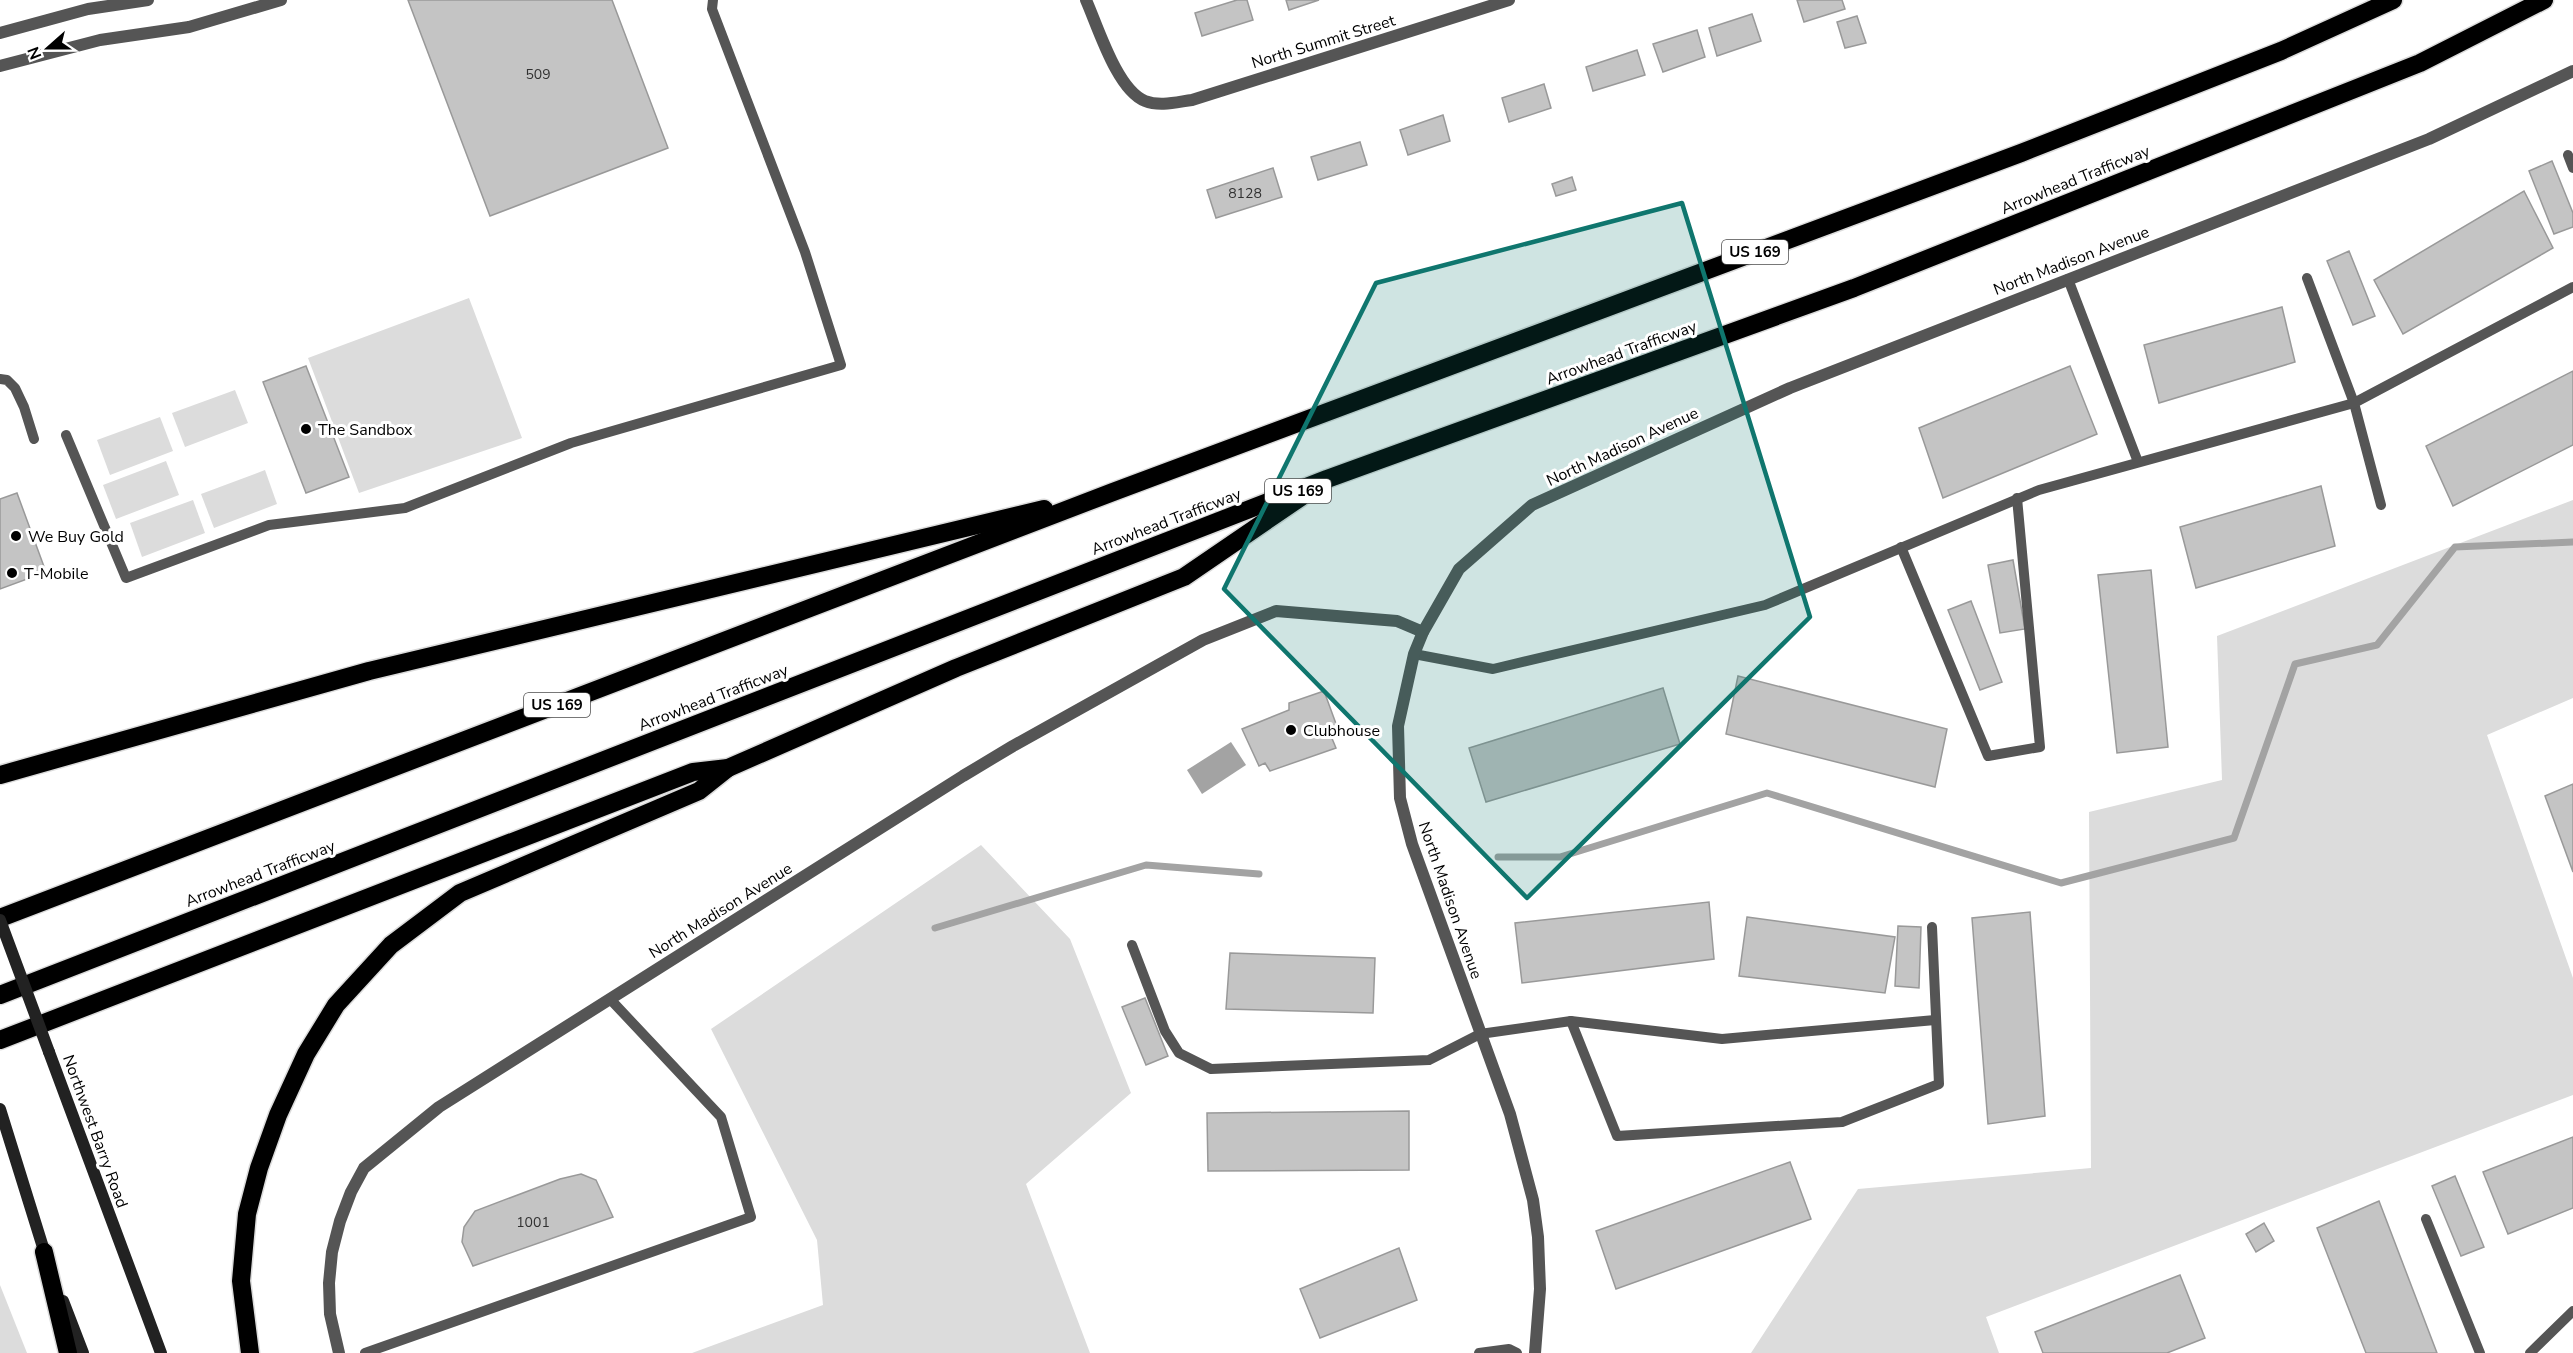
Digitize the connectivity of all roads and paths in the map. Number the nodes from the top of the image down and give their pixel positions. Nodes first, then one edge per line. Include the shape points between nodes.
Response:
1 (148, 0) edge
2 (281, 0) edge
3 (713, 0) edge
4 (1086, 0) edge
5 (1509, 0) edge
6 (2393, 0) edge
7 (2544, 0) edge
8 (0, 33) edge
9 (0, 66) edge
10 (2573, 71) edge
11 (2568, 155) dead end
12 (2573, 168) edge
13 (2307, 278) dead end
14 (2068, 279) junction
15 (2573, 287) edge
16 (0, 379) edge
17 (2354, 403) junction
18 (66, 435) dead end
19 (34, 439) dead end
20 (2138, 462) junction
21 (1327, 480) junction
22 (1113, 492) junction
23 (2018, 498) junction
24 (2381, 506) dead end
25 (1901, 547) junction
26 (1423, 632) junction
27 (1414, 654) junction
28 (728, 768) junction
29 (0, 776) edge
30 (0, 919) edge
31 (1932, 927) dead end
32 (1132, 945) dead end
33 (0, 995) edge
34 (610, 999) junction
35 (1935, 1020) junction
36 (1571, 1021) junction
37 (1480, 1034) junction
38 (0, 1040) edge
39 (0, 1109) edge
40 (2426, 1220) dead end
41 (44, 1252) junction
42 (2573, 1311) edge
43 (68, 1353) edge
44 (83, 1353) edge
45 (161, 1353) edge
46 (250, 1353) edge
47 (339, 1353) edge
48 (365, 1353) edge
49 (1479, 1353) edge
50 (1517, 1353) edge
51 (1535, 1353) edge
52 (2480, 1353) edge
53 (2530, 1353) edge

1 - 8 street via 88,9
2 - 9 street via 189,27 100,40
3 - 18 lane via 712,9 805,252 841,365 571,443 405,508 269,525 126,578
4 - 5 street, North Summit Street via 1131,92 1145,101 1165,104 1192,100
6 - 22 highway, US 169 via 2282,51 2021,153
7 - 21 highway, Arrowhead Trafficway / US 169 via 2420,63 1854,288
10 - 14 street, North Madison Avenue via 2429,139
11 - 12 lane
13 - 17 lane
14 - 20 lane
14 - 26 street, North Madison Avenue via 1790,388 1532,505 1459,569
15 - 17 lane
16 - 19 lane via 15,388
17 - 20 lane
17 - 24 lane
20 - 23 lane
21 - 28 highway via 1184,577 956,668
21 - 33 highway, Arrowhead Trafficway / US 169
22 - 29 highway via 369,671
22 - 30 highway, US 169
23 - 25 lane
23 - 25 lane via 2040,747 1988,756
25 - 27 lane via 1765,605 1493,669
26 - 27 street, North Madison Avenue
26 - 34 street, North Madison Avenue via 1397,621 1276,611 1203,640 1013,746
27 - 37 street, North Madison Avenue via 1398,726 1400,798 1412,844
28 - 38 highway via 693,772
28 - 46 highway via 699,791 460,893 391,945 336,1005 306,1054 278,1115 247,1214 241,1281
30 - 45 main road, Northwest Barry Road, bridge
31 - 35 lane
32 - 37 lane via 1165,1031 1179,1053 1211,1069 1430,1060
34 - 47 street, North Madison Avenue via 439,1107 364,1168 351,1192 332,1252 330,1314
34 - 48 lane via 721,1117 751,1217
35 - 36 lane via 1722,1039
35 - 36 lane via 1939,1084 1842,1122 1617,1136
36 - 37 lane
37 - 51 street, North Madison Avenue via 1510,1114 1533,1200 1540,1290
39 - 41 main road
40 - 52 lane
41 - 43 highway
41 - 44 main road
42 - 53 lane
49 - 50 lane via 1509,1349

